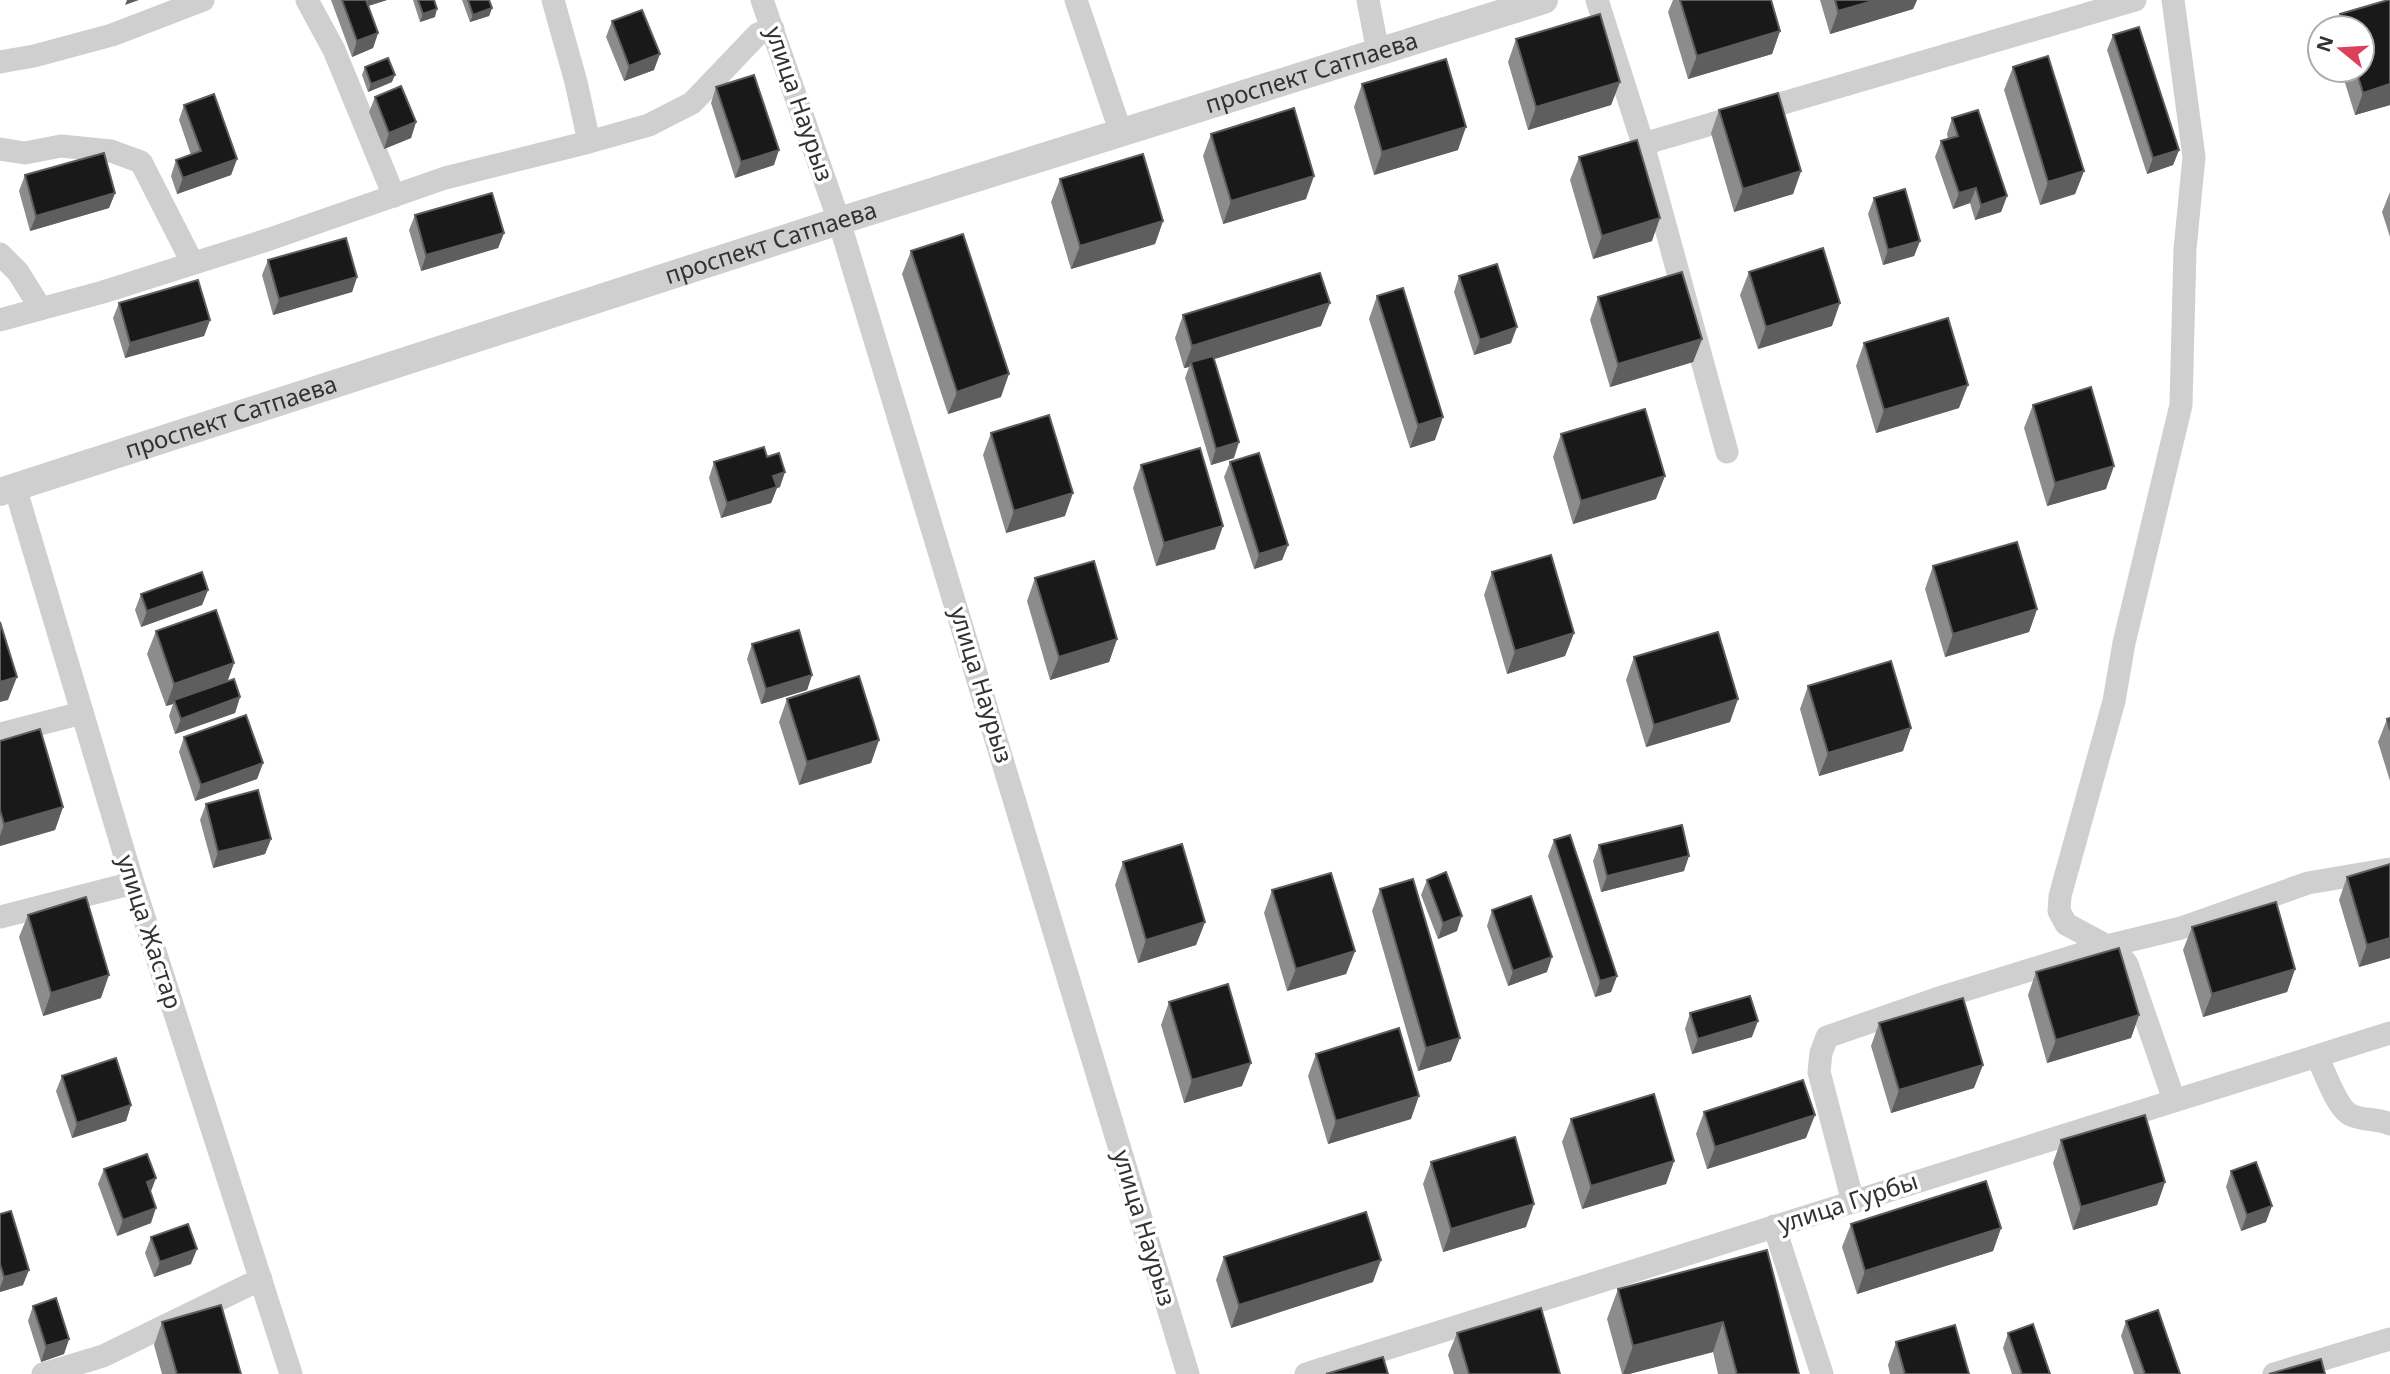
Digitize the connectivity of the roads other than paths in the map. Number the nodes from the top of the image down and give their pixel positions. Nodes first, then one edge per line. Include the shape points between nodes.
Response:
1 (203, 0) edge
2 (307, 0) edge
3 (553, 0) edge
4 (762, 0) edge
5 (1076, 0) edge
6 (1368, 0) edge
7 (1544, 0) edge
8 (1597, 0) edge
9 (2135, 0) edge
10 (2173, 0) edge
11 (773, 29) junction
12 (1378, 52) junction
13 (0, 62) edge
14 (1121, 133) junction
15 (589, 142) junction
16 (1643, 144) junction
17 (0, 149) edge
18 (394, 196) junction
19 (839, 221) junction
20 (0, 254) edge
21 (192, 262) junction
22 (41, 309) junction
23 (0, 320) edge
24 (1727, 453) dead end
25 (8, 489) edge
26 (82, 713) junction
27 (0, 734) edge
28 (2390, 869) edge
29 (133, 883) junction
30 (0, 917) edge
31 (2107, 946) junction
32 (2390, 1033) edge
33 (2317, 1056) junction
34 (2174, 1100) junction
35 (2390, 1124) edge
36 (1853, 1202) junction
37 (1774, 1226) junction
38 (261, 1279) junction
39 (2390, 1339) edge
40 (107, 1365) edge
41 (43, 1374) edge
42 (291, 1374) edge
43 (1188, 1374) edge
44 (1306, 1374) edge
45 (1822, 1374) edge
46 (2274, 1374) edge

1 - 13 street via 112,35
2 - 18 street via 334,50
3 - 15 street
4 - 11 street, улица Наурыз
5 - 14 street
6 - 12 street
7 - 12 street, проспект Сатпаева
8 - 16 street
9 - 16 street
10 - 31 street via 2194,157 2185,249 2181,405 2114,701 2060,896 2059,911 2066,924
11 - 15 street via 758,34 692,103 649,125
11 - 19 street, улица Наурыз
12 - 14 street, проспект Сатпаева
14 - 19 street, проспект Сатпаева
15 - 18 street via 445,178
16 - 24 street
17 - 21 street via 25,153 61,146 111,151 141,162
18 - 21 street
19 - 25 street, проспект Сатпаева
19 - 43 street, улица Наурыз
20 - 22 street via 18,272
21 - 22 street
22 - 23 street
25 - 26 street, улица Жастар
26 - 27 street
26 - 29 street, улица Жастар
28 - 31 street via 2308,883 2181,928
29 - 30 street
29 - 38 street, улица Жастар
31 - 34 street via 2127,964
31 - 36 street via 1827,1037 1819,1072
32 - 33 street, улица Гурбы
33 - 34 street, улица Гурбы
33 - 35 street via 2343,1109 2352,1116
34 - 36 street, улица Гурбы
36 - 37 street, улица Гурбы
37 - 44 street, улица Гурбы
37 - 45 street
38 - 40 street
38 - 42 street, улица Жастар
39 - 46 street
40 - 41 street

